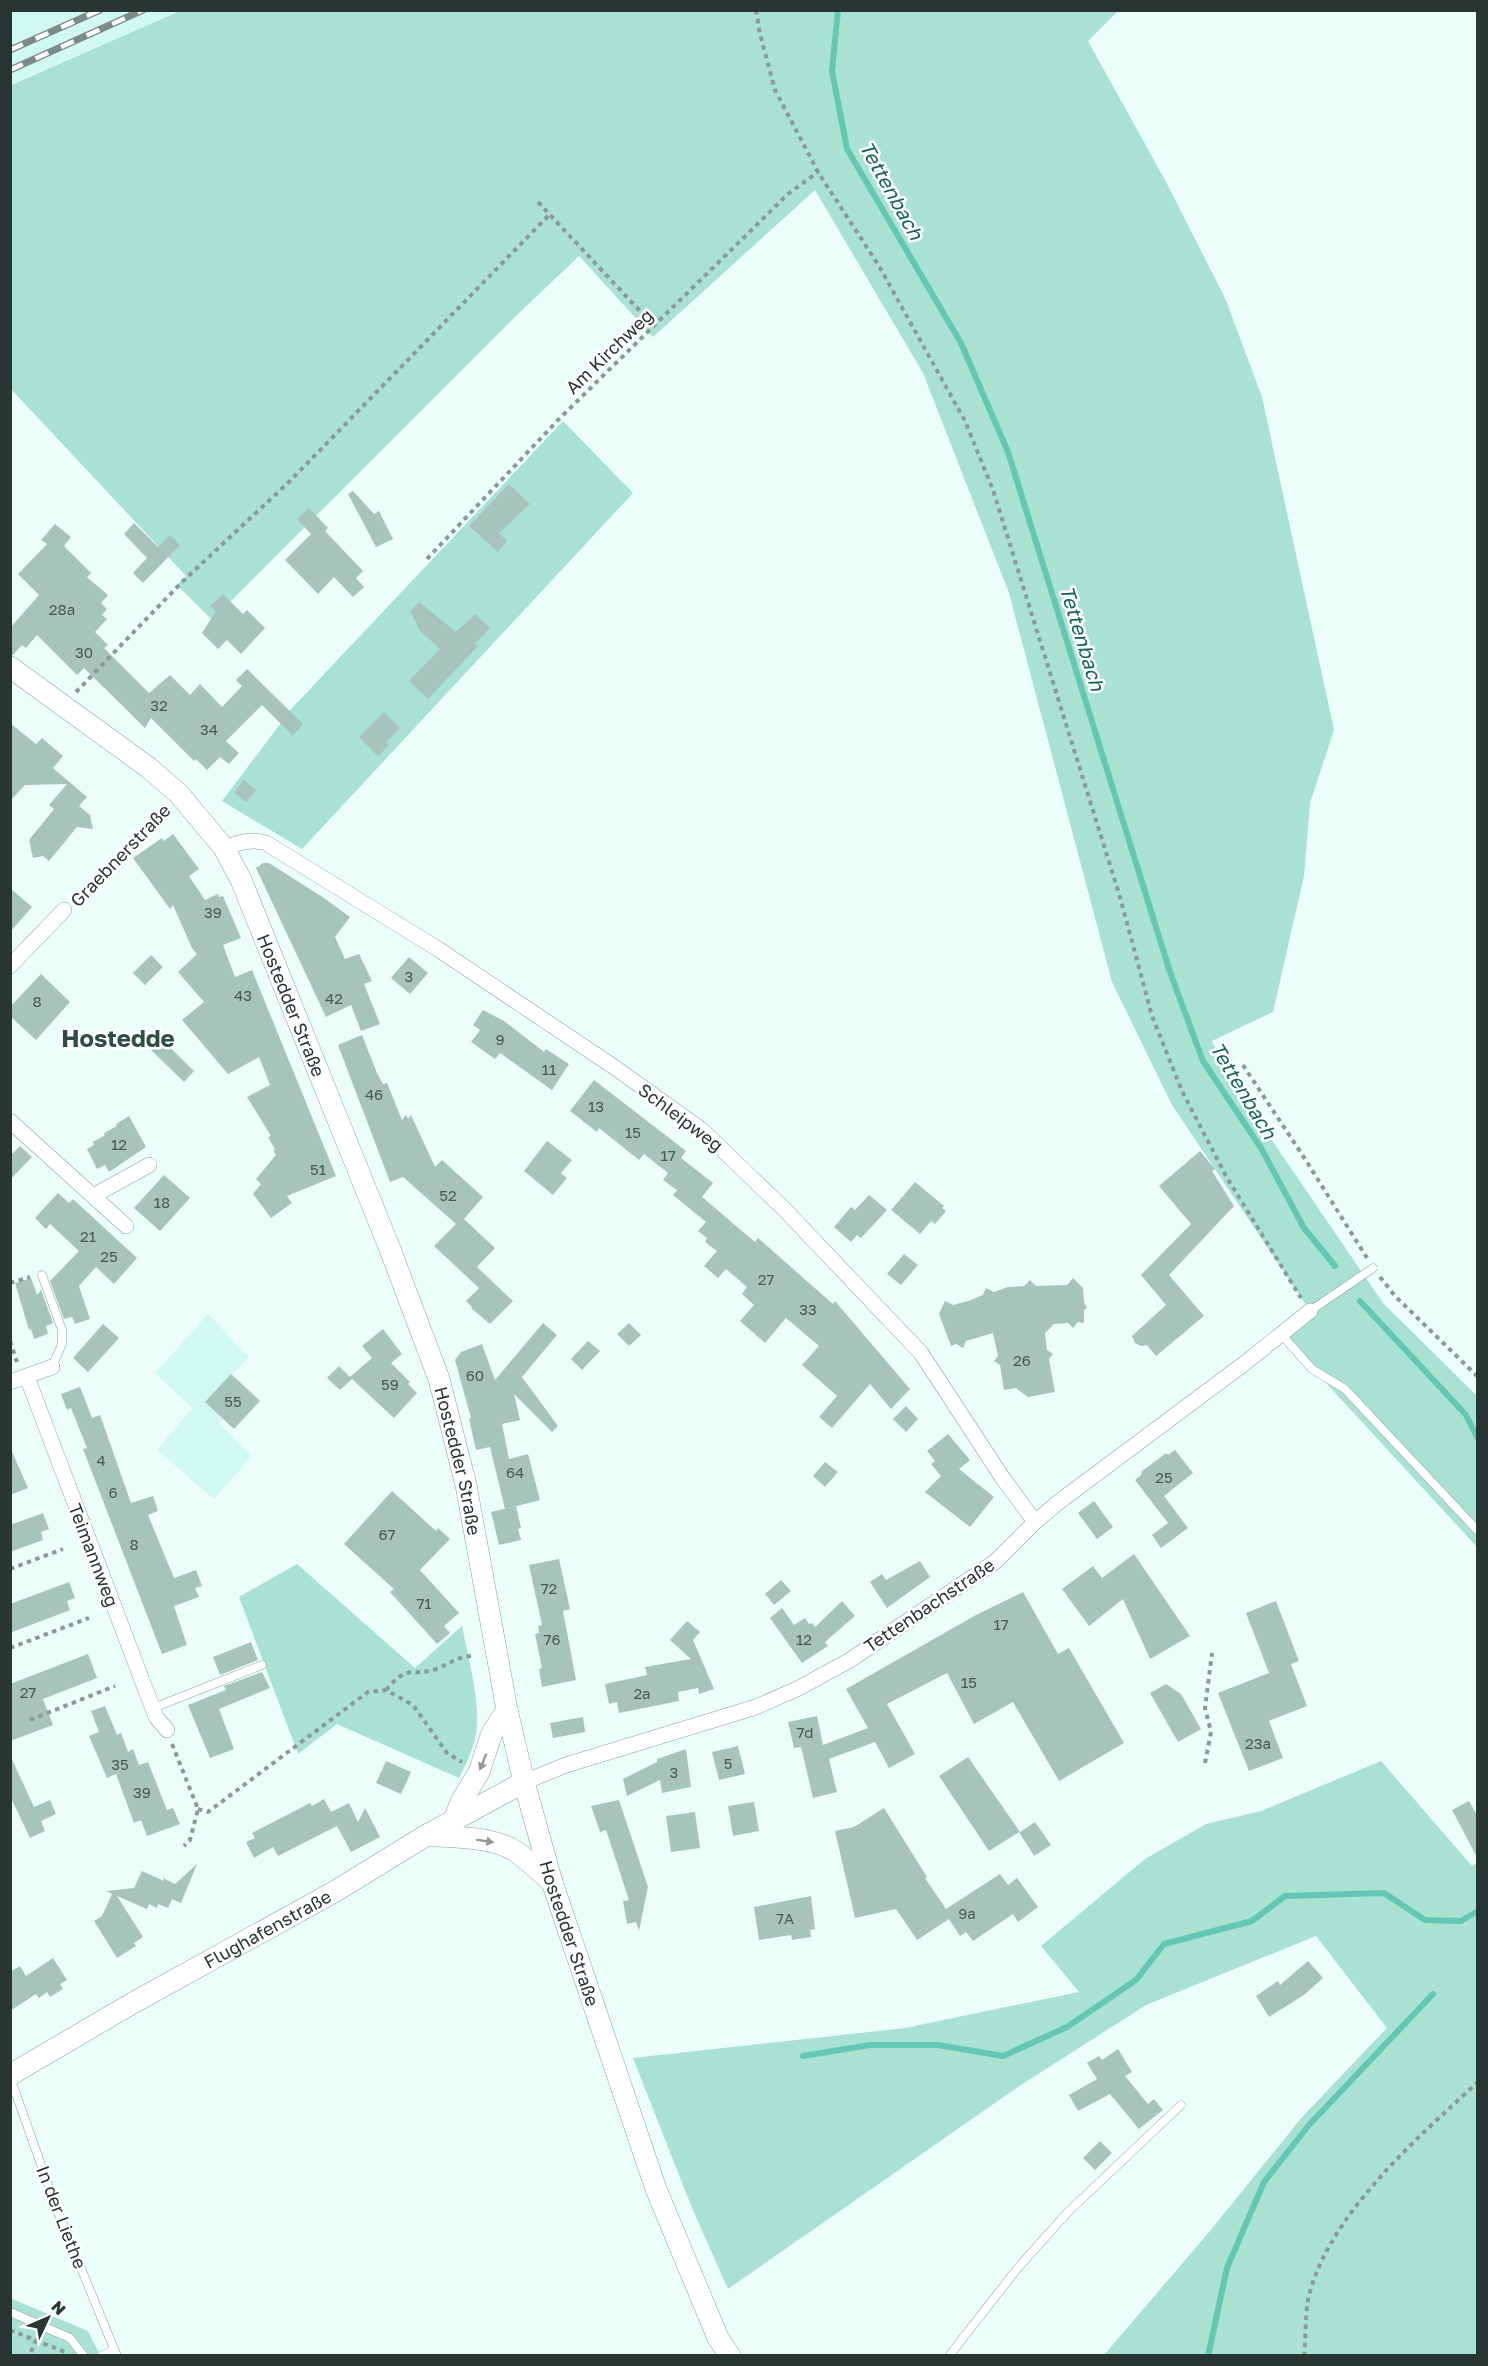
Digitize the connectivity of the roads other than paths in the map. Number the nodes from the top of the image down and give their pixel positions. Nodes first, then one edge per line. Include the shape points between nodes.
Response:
1 (10, 667) edge
2 (224, 848) junction
3 (64, 910) road end
4 (10, 966) edge
5 (10, 1121) edge
6 (149, 1165) dead end
7 (93, 1196) junction
8 (126, 1226) dead end
9 (1373, 1268) road end
10 (42, 1275) road end
11 (1310, 1311) joint
12 (1281, 1334) junction
13 (52, 1367) joint
14 (27, 1377) junction
15 (10, 1382) edge
16 (1035, 1522) junction
17 (1478, 1531) edge
18 (262, 1665) dead end
19 (153, 1708) junction
20 (507, 1710) junction
21 (169, 1736) road end
22 (524, 1782) junction
23 (454, 1820) junction
24 (427, 1835) junction
25 (552, 1882) junction
26 (10, 2076) edge
27 (1181, 2105) dead end
28 (10, 2312) edge
29 (115, 2353) edge
30 (84, 2355) edge
31 (101, 2355) edge
32 (730, 2355) edge
33 (949, 2355) edge

1 - 2 main road, Hostedder Straße via 149,768 178,793
2 - 16 street, Schleipweg via 257,840 266,843 438,949 702,1130 785,1210 921,1353
2 - 20 main road, Hostedder Straße via 268,943 439,1379 466,1485
3 - 4 street, Graebnerstraße
5 - 7 street
6 - 7 street
7 - 8 street
9 - 11 lane
10 - 13 lane via 62,1330 62,1344
11 - 12 street, Tettenbachstraße
12 - 16 street, Tettenbachstraße
12 - 17 lane via 1312,1369 1345,1389
13 - 14 street
14 - 15 street
14 - 19 street, Teimannweg
16 - 22 street, Tettenbachstraße via 995,1562 960,1587 850,1660 799,1688 756,1707 566,1765
18 - 19 lane
19 - 21 street, Teimannweg
20 - 22 main road, Hostedder Straße
20 -> 23 main road via 492,1733 479,1772
22 - 23 main road, Flughafenstraße
22 - 25 main road, Hostedder Straße
23 - 24 main road, Flughafenstraße
24 -> 25 main road via 505,1846
24 - 26 main road, Flughafenstraße
25 - 32 main road, Hostedder Straße via 656,2189 718,2338
26 - 29 lane, In der Liethe via 56,2207
27 - 33 lane via 1067,2213
28 - 30 lane via 70,2338
29 - 31 lane

